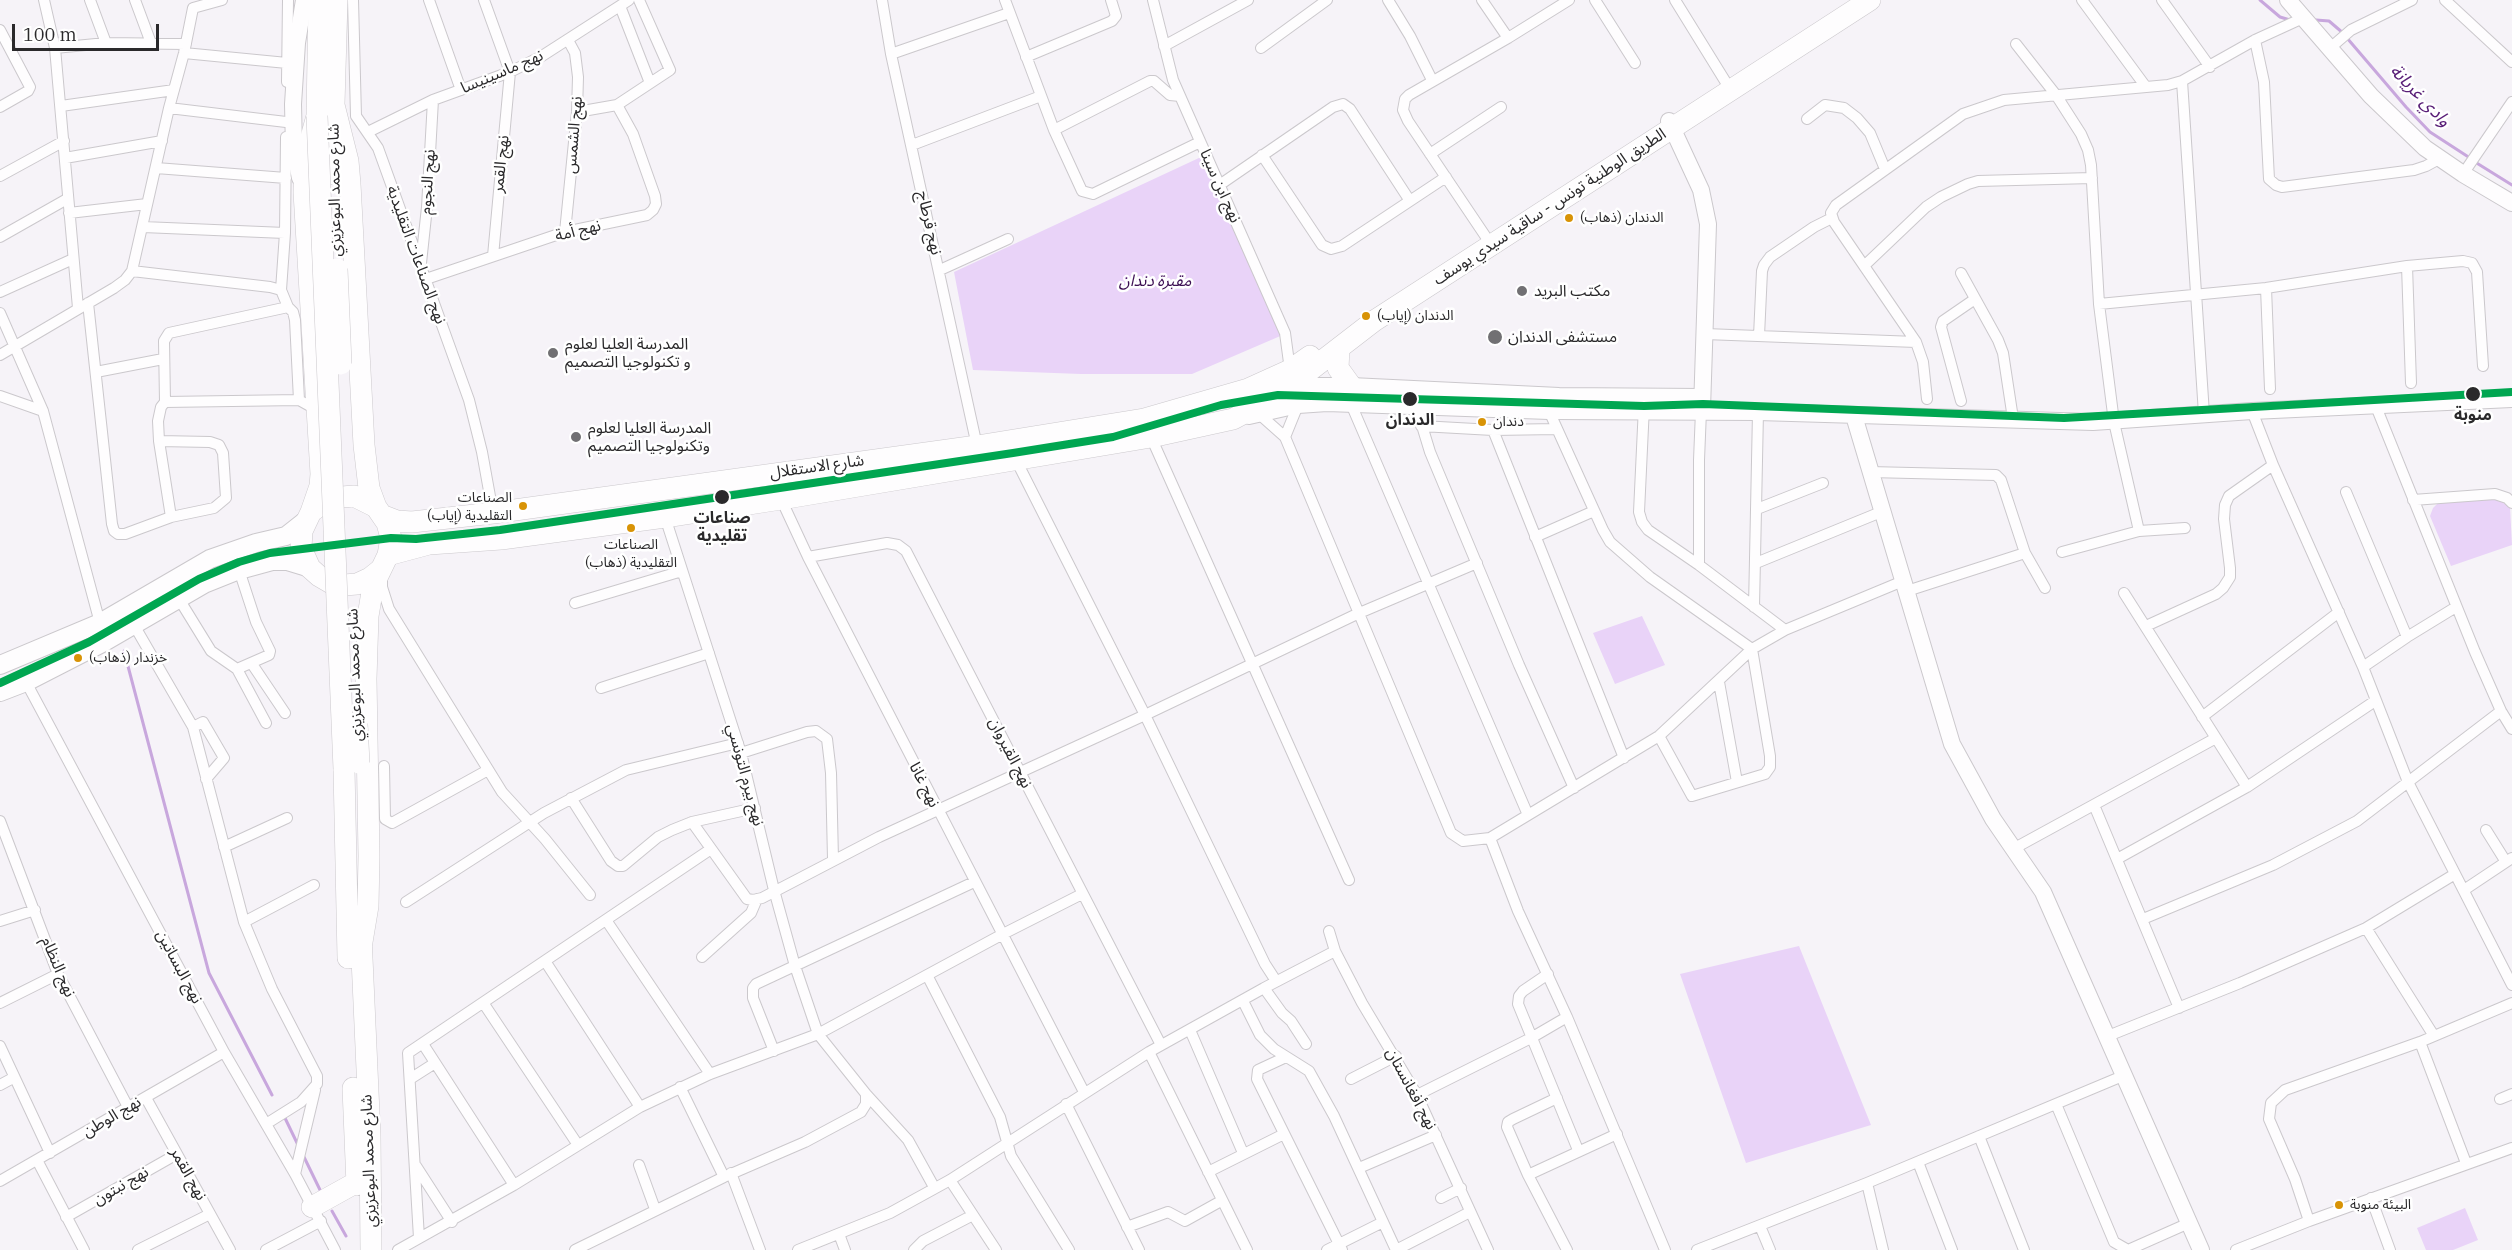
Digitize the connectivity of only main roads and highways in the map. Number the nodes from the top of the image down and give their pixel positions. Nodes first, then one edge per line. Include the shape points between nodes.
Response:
1 (304, 0) edge
2 (319, 0) edge
3 (337, 0) edge
4 (1856, 0) edge
5 (1870, 0) edge
6 (2288, 0) edge
7 (1728, 85) junction
8 (333, 100) junction
9 (317, 116) junction
10 (1670, 124) junction
11 (304, 192) junction
12 (2512, 204) edge
13 (1490, 242) junction
14 (1339, 349) junction
15 (1293, 387) junction
16 (1248, 389) joint
17 (1351, 395) junction
18 (2512, 399) edge
19 (1644, 404) junction
20 (1702, 404) junction
21 (1854, 416) junction
22 (1233, 419) junction
23 (1012, 450) junction
24 (380, 511) junction
25 (308, 517) junction
26 (384, 562) junction
27 (315, 572) junction
28 (0, 665) edge
29 (0, 692) edge
30 (352, 766) junction
31 (354, 948) junction
32 (357, 1182) junction
33 (316, 1214) road end
34 (358, 1250) edge
35 (371, 1250) edge
36 (2201, 1250) edge

1 - 11 main road via 297,43 293,132
2 - 9 highway, شارع محمد البوعزيزي
3 - 8 highway, شارع محمد البوعزيزي
4 - 7 highway, الطريق الوطنية تونس - ساقية سيدي يوسف
5 - 7 highway, الطريق الوطنية تونس - ساقية سيدي يوسف
6 - 12 main road via 2334,44 2371,96 2439,159 2467,169
7 - 10 highway, الطريق الوطنية تونس - ساقية سيدي يوسف
8 - 24 highway, شارع محمد البوعزيزي via 348,161 369,488
8 - 30 highway, شارع محمد البوعزيزي, bridge via 332,174
9 - 11 highway, شارع محمد البوعزيزي via 305,159
9 - 30 highway, شارع محمد البوعزيزي, bridge
10 - 13 highway, الطريق الوطنية تونس - ساقية سيدي يوسف
10 - 20 main road via 1706,208
11 - 25 highway, شارع محمد البوعزيزي via 308,405 321,474 321,486
13 - 14 highway, الطريق الوطنية تونس - ساقية سيدي يوسف
13 - 15 highway, الطريق الوطنية تونس - ساقية سيدي يوسف
14 - 15 highway, الطريق الوطنية تونس - ساقية سيدي يوسف
14 - 17 highway via 1338,368
15 - 16 highway, الطريق الوطنية تونس - ساقية سيدي يوسف
15 - 17 main road
15 - 22 highway, الطريق الوطنية تونس - ساقية سيدي يوسف
15 - 22 main road via 1258,413
16 - 23 highway, شارع الاستقلال via 1144,419
17 - 19 main road via 1559,396
17 - 19 main road via 1416,406 1549,411
18 - 21 main road via 2252,411 2114,422
19 - 20 main road
20 - 21 main road via 1758,412
21 - 36 main road via 1952,744 1971,783 2043,892
22 - 23 highway, شارع الاستقلال via 1151,437
23 - 24 highway, شارع الاستقلال via 977,446 412,522 397,521
23 - 26 highway, شارع الاستقلال via 781,499 501,539 429,544
24 - 25 highway via 366,500 342,495 319,504
24 - 26 highway via 391,538
25 - 27 highway via 301,548
25 - 28 main road via 286,536 210,559 100,623
26 - 27 highway via 370,578 357,584 337,584
26 - 31 highway via 373,586 368,616 368,906
27 - 29 main road via 287,561 239,570 204,584 134,625
27 - 31 highway via 328,606 340,906
30 - 31 highway, شارع محمد البوعزيزي
31 - 32 highway, شارع محمد البوعزيزي
31 - 35 highway, شارع محمد البوعزيزي via 370,1136
32 - 33 highway
32 - 34 highway, شارع محمد البوعزيزي

